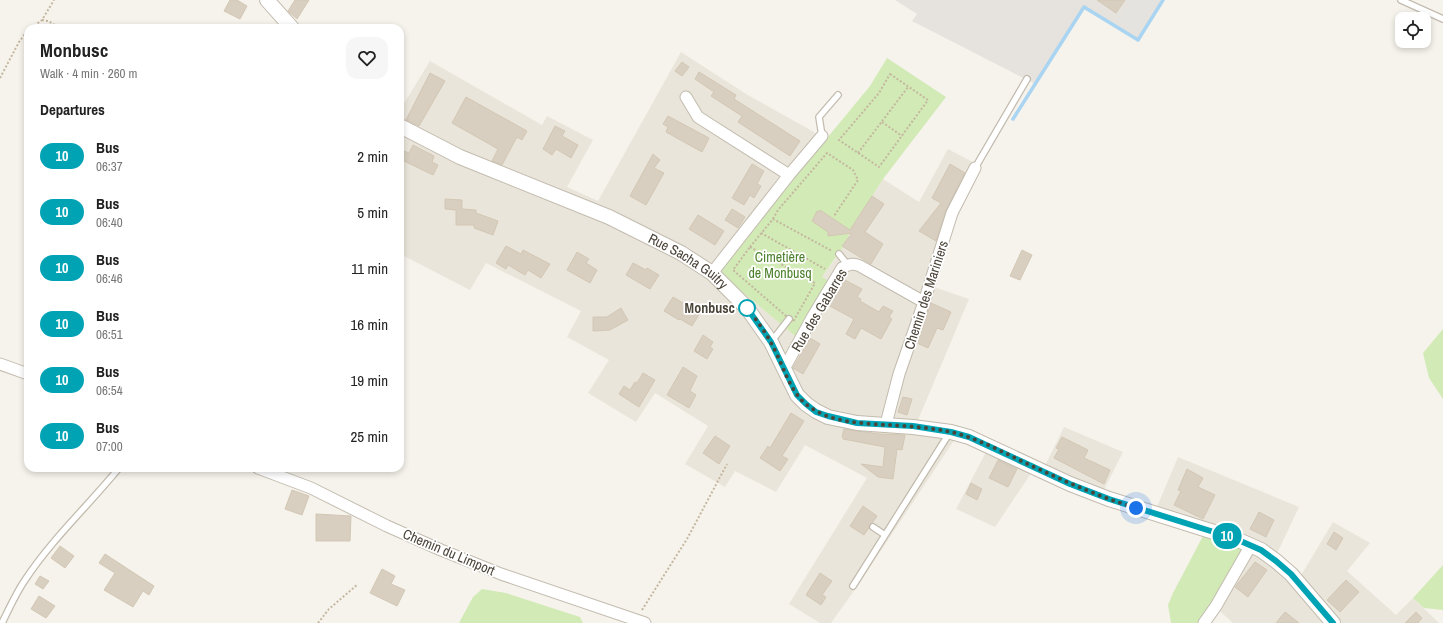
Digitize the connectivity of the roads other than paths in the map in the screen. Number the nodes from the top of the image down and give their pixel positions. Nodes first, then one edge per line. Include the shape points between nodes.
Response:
1 (267, 0) edge
2 (1401, 0) edge
3 (1443, 20) edge
4 (288, 24) edge
5 (1027, 79) dead end
6 (838, 95) dead end
7 (686, 97) dead end
8 (404, 128) edge
9 (822, 136) joint
10 (975, 168) joint
11 (789, 174) junction
12 (839, 254) road end
13 (847, 264) junction
14 (712, 273) junction
15 (924, 302) junction
16 (789, 319) road end
17 (771, 342) junction
18 (0, 364) edge
19 (784, 369) junction
20 (24, 373) edge
21 (886, 424) junction
22 (951, 432) junction
23 (116, 472) edge
24 (269, 472) edge
25 (873, 527) dead end
26 (885, 534) junction
27 (1251, 545) junction
28 (853, 586) dead end
29 (641, 621) edge
30 (2, 623) edge
31 (1204, 623) edge
32 (1333, 623) edge

1 - 4 street
2 - 3 lane
5 - 10 lane
6 - 9 lane via 819,118
7 - 11 street via 698,117
8 - 14 street, Rue Sacha Guitry via 460,156 609,217 681,253
9 - 11 street
10 - 15 street, Chemin des Mariniers via 952,213
11 - 14 street
12 - 13 lane
13 - 15 street, Rue des Gabarres via 860,266
13 - 19 street, Rue des Gabarres via 813,316
14 - 17 street, Rue Sacha Guitry via 747,308
15 - 21 street, Chemin des Mariniers via 899,374
16 - 17 lane
17 - 19 street, Rue Sacha Guitry
18 - 20 street
19 - 21 street, Rue Sacha Guitry via 797,395 816,412 857,423
21 - 22 street, Rue Sacha Guitry
22 - 26 lane
22 - 27 street, Rue Sacha Guitry via 969,437 1070,484 1109,499
23 - 30 lane via 41,557 24,581
24 - 29 street, Chemin du Limport via 311,488 447,553
25 - 26 lane
26 - 28 lane
27 - 31 street
27 - 32 street, Rue Sacha Guitry via 1291,574

